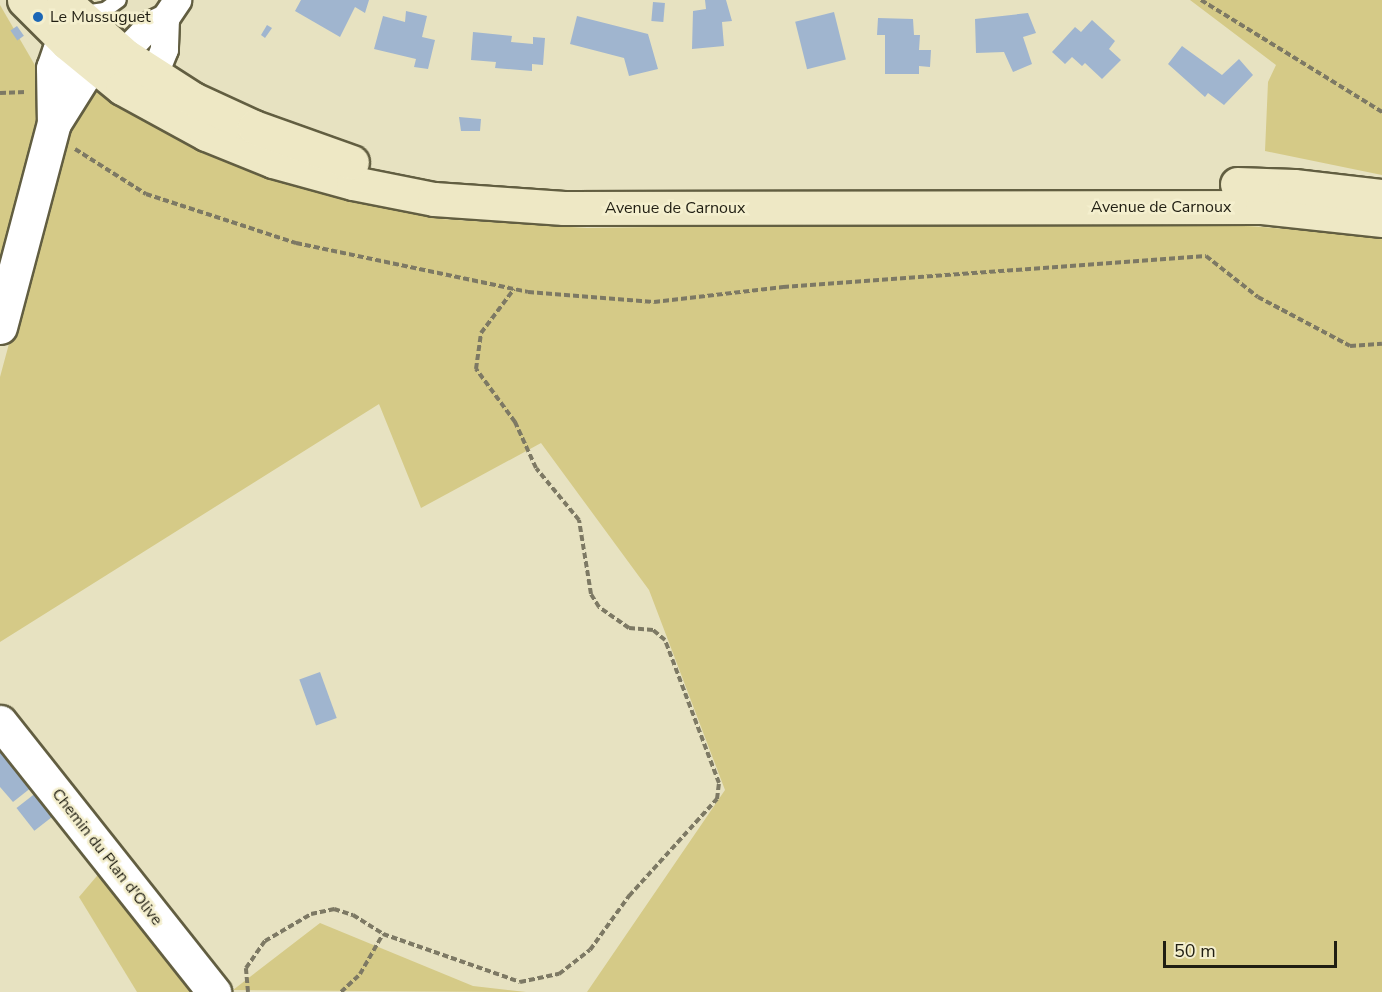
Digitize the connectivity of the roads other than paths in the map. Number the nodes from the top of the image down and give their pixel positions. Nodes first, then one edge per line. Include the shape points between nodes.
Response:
1 (24, 0) edge
2 (119, 0) edge
3 (67, 5) edge
4 (166, 6) edge
5 (98, 33) junction
6 (79, 54) junction
7 (126, 56) junction
8 (154, 74) junction
9 (122, 88) junction
10 (1382, 196) edge
11 (1382, 220) edge
12 (0, 327) edge
13 (0, 722) edge
14 (214, 992) edge

1 - 6 main road, Avenue de Carnoux
2 - 3 lane via 95,13
3 - 5 main road, Avenue de Carnoux
4 - 7 street via 138,35
4 - 8 street via 164,49
5 - 6 street
5 - 7 main road, Avenue de Carnoux
6 - 9 main road, Avenue de Carnoux
6 - 12 street via 59,51 53,68 53,129
7 - 8 main road, Avenue de Carnoux
7 - 9 street
8 - 9 street
8 - 10 main road, Avenue de Carnoux via 193,99 254,127 343,159 446,184 502,189 1224,184 1294,186
9 - 11 main road, Avenue de Carnoux via 206,134 273,161 353,183 434,199 564,208 1262,207
13 - 14 street, Chemin du Plan d'Olive

